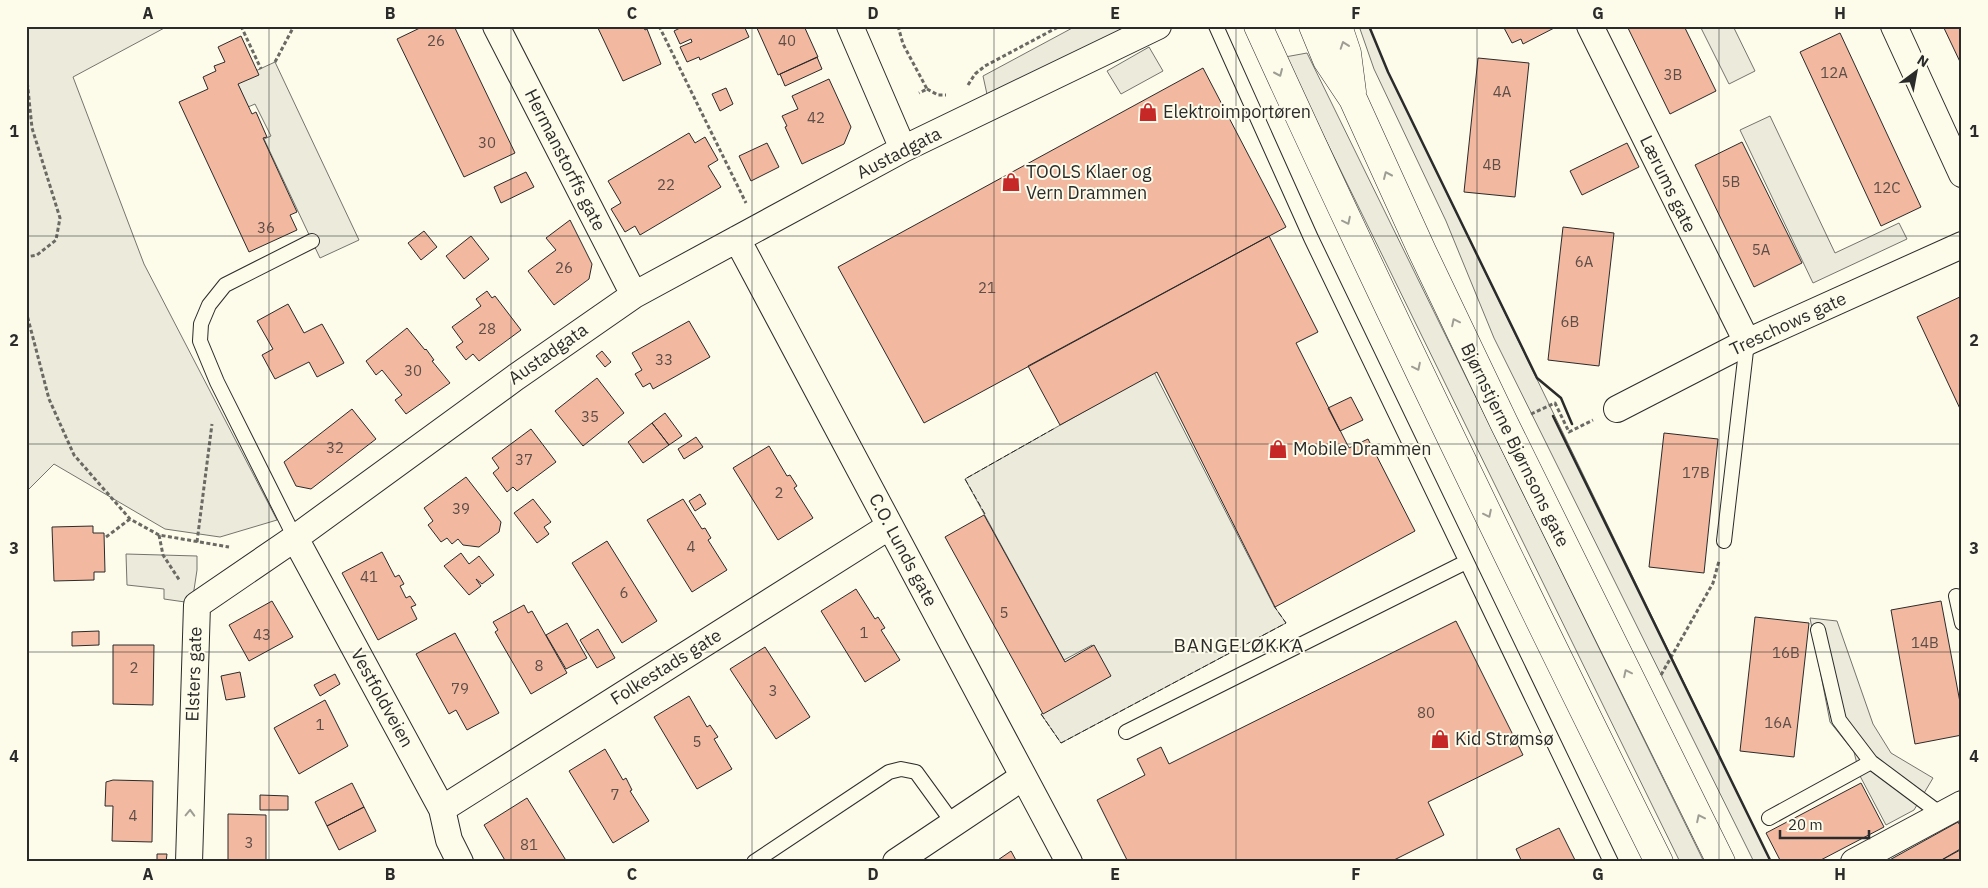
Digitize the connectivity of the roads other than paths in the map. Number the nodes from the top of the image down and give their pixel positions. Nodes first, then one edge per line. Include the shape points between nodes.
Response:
1 (496, 26) edge
2 (850, 26) edge
3 (1158, 26) edge
4 (1216, 26) edge
5 (1312, 26) edge
6 (1338, 26) edge
7 (1590, 26) edge
8 (1894, 26) edge
9 (1256, 27) edge
10 (1353, 99) junction
11 (903, 149) junction
12 (1962, 174) edge
13 (737, 239) junction
14 (312, 241) dead end
15 (1962, 244) edge
16 (634, 295) junction
17 (1747, 342) junction
18 (1617, 409) road end
19 (890, 526) junction
20 (295, 538) junction
21 (1724, 541) road end
22 (1466, 562) junction
23 (1956, 596) dead end
24 (1962, 623) edge
25 (1818, 630) dead end
26 (1126, 732) dead end
27 (1871, 762) junction
28 (1022, 777) junction
29 (442, 809) junction
30 (1952, 810) edge
31 (1770, 818) dead end
32 (953, 823) junction
33 (189, 862) edge
34 (460, 862) edge
35 (754, 862) edge
36 (896, 862) edge
37 (1069, 862) edge
38 (1611, 862) edge
39 (1659, 862) edge
40 (1721, 862) edge
41 (1854, 862) edge

1 - 16 street, Hermanstorffs gate
2 - 11 street
3 - 11 street, Austadgata
4 - 22 lane via 1311,238
5 - 10 highway, Bjørnstjerne Bjørnsons gate via 1327,60
10 -> 6 highway via 1347,54
7 - 17 street, Lærums gate
8 - 12 street
9 -> 39 highway via 1553,650
40 -> 10 highway, Bjørnstjerne Bjørnsons gate via 1504,423
11 - 13 street, Austadgata
13 - 16 street, Austadgata
13 - 19 street, C.O. Lunds gate
14 - 20 lane via 225,285 209,305 201,324 200,340 217,382
15 - 17 street, Treschows gate
16 - 20 street, Austadgata via 508,382
17 - 18 street, Treschows gate
17 - 21 lane
19 - 28 street, C.O. Lunds gate
19 - 29 street, Folkestads gate
20 - 29 street, Vestfoldveien
33 -> 20 street, Elsters gate via 196,605
22 - 26 lane
22 - 38 lane
23 - 24 lane
25 - 27 lane via 1839,720
27 - 30 lane
27 - 31 lane
28 - 32 street
28 - 37 street, C.O. Lunds gate
29 - 34 street, Vestfoldveien via 449,840
30 - 41 street
32 - 35 lane via 916,772 901,769 889,772
32 - 36 street

